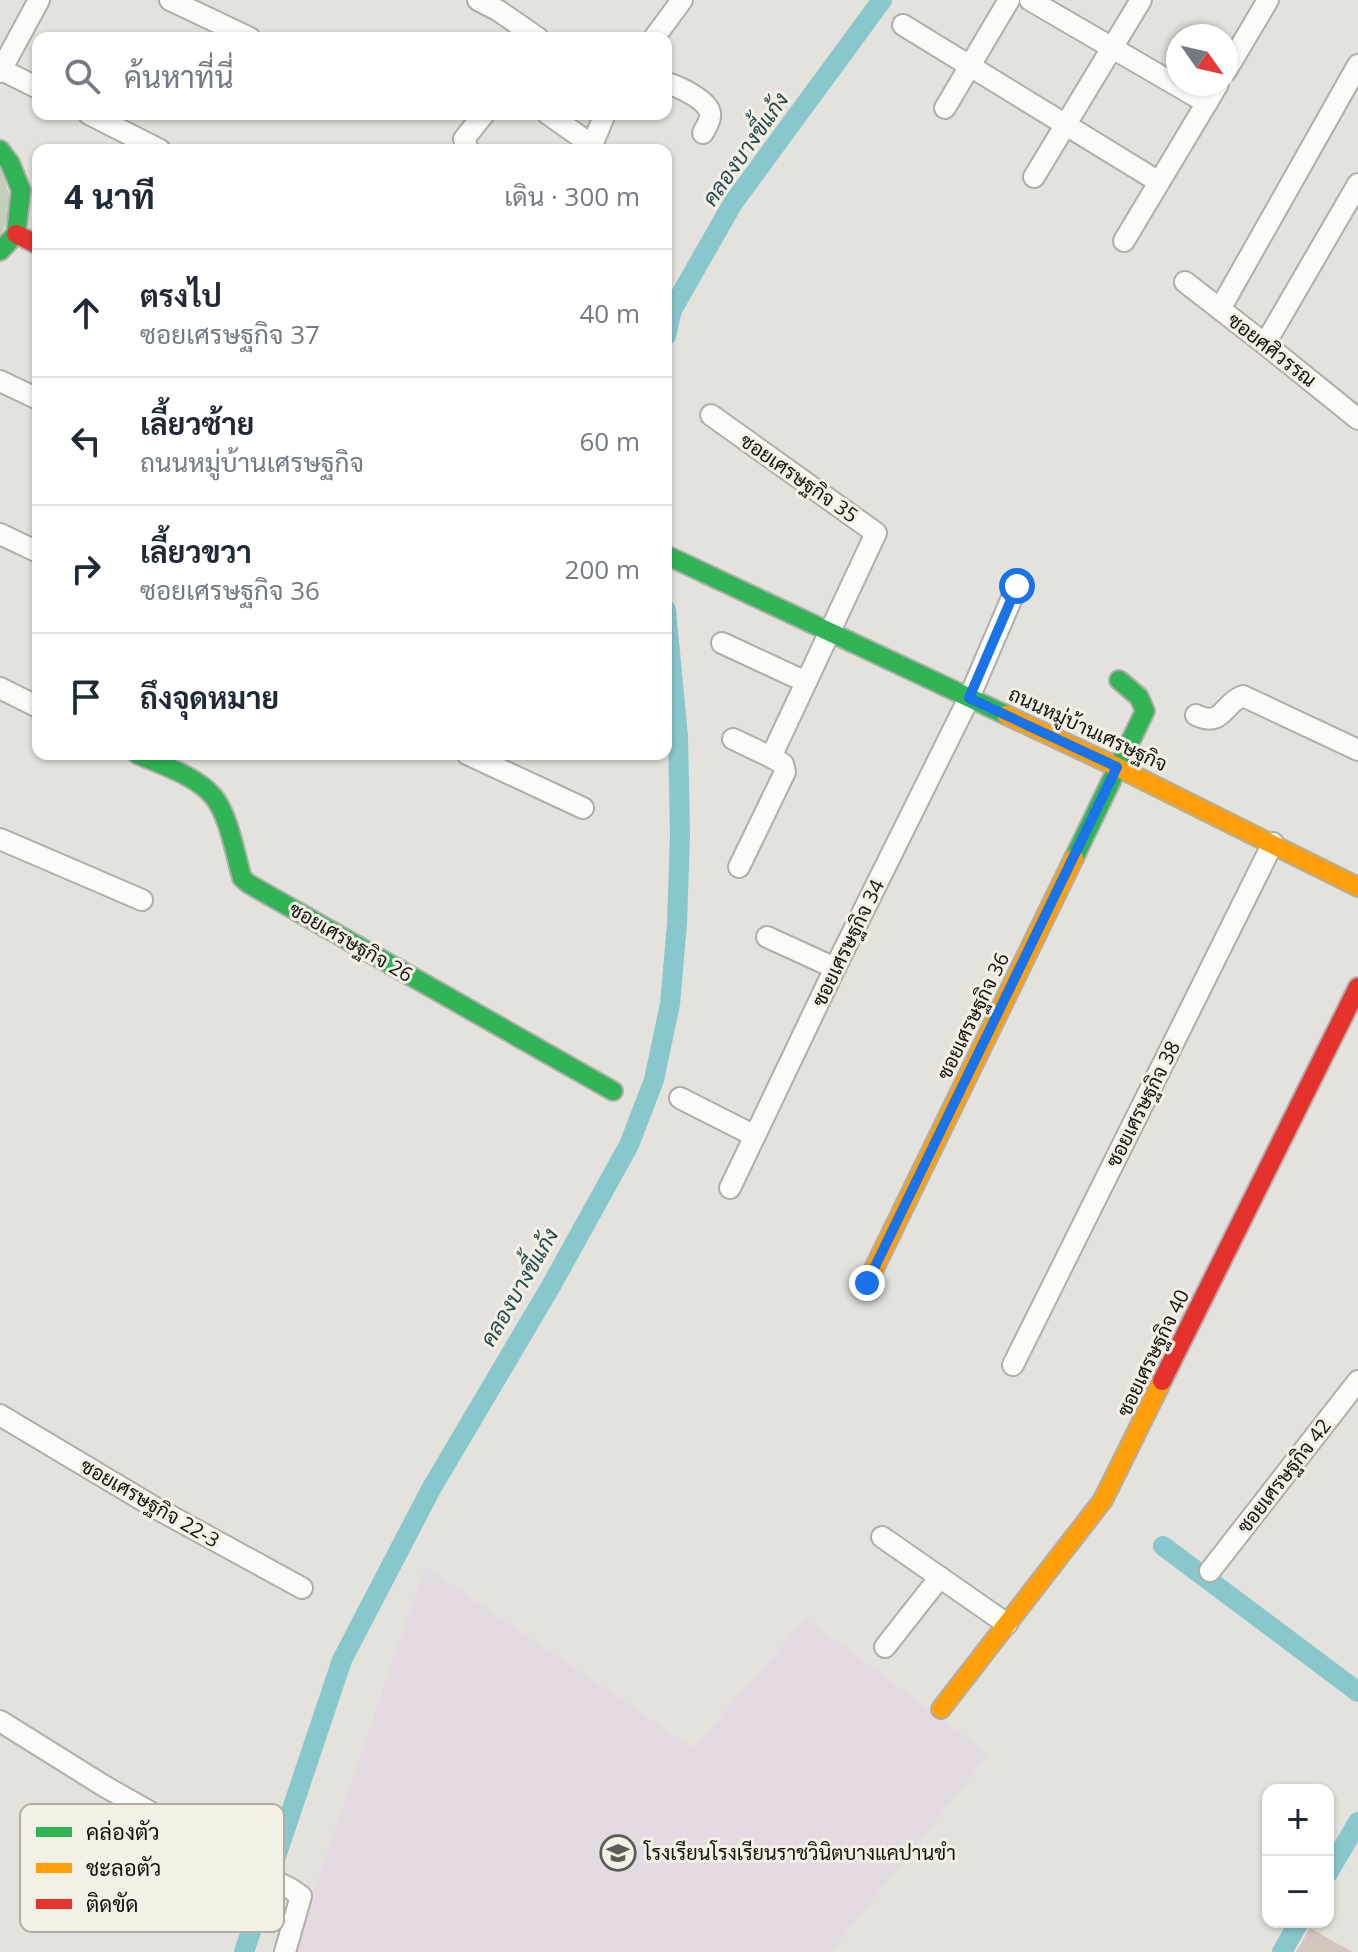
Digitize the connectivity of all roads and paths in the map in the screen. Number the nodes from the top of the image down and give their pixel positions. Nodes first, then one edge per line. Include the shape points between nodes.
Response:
1 (39, 0) edge
2 (170, 0) edge
3 (478, 0) edge
4 (682, 0) edge
5 (1009, 0) edge
6 (1030, 0) edge
7 (1141, 0) edge
8 (1268, 0) edge
9 (903, 25) dead end
10 (237, 32) edge
11 (529, 32) edge
12 (658, 32) edge
13 (1111, 49) junction
14 (1238, 51) edge
15 (1358, 65) edge
16 (970, 66) junction
17 (0, 70) edge
18 (32, 85) edge
19 (672, 86) edge
20 (1211, 96) edge
21 (1207, 103) junction
22 (945, 108) dead end
23 (101, 120) edge
24 (479, 120) edge
25 (556, 120) edge
26 (603, 120) edge
27 (1067, 125) junction
28 (703, 133) dead end
29 (148, 144) edge
30 (466, 144) edge
31 (586, 144) edge
32 (593, 144) edge
33 (0, 150) edge
34 (1034, 177) dead end
35 (1159, 182) junction
36 (1358, 184) edge
37 (16, 234) junction
38 (1124, 241) dead end
39 (32, 242) edge
40 (0, 251) edge
41 (1185, 282) dead end
42 (1220, 309) junction
43 (1265, 344) junction
44 (0, 381) edge
45 (32, 396) edge
46 (711, 415) dead end
47 (1358, 419) edge
48 (0, 534) edge
49 (32, 549) edge
50 (672, 558) edge
51 (1017, 586) dead end
52 (829, 633) junction
53 (722, 643) dead end
54 (1119, 680) dead end
55 (806, 682) junction
56 (0, 688) edge
57 (969, 698) junction
58 (32, 704) edge
59 (1196, 715) dead end
60 (733, 739) dead end
61 (1358, 750) edge
62 (771, 757) junction
63 (149, 760) edge
64 (480, 760) edge
65 (1117, 767) junction
66 (583, 808) dead end
67 (0, 839) edge
68 (1273, 843) junction
69 (739, 867) dead end
70 (1358, 887) edge
71 (142, 900) dead end
72 (767, 937) dead end
73 (835, 968) junction
74 (1358, 987) edge
75 (613, 1091) dead end
76 (680, 1098) dead end
77 (755, 1136) junction
78 (730, 1188) dead end
79 (867, 1283) dead end
80 (1013, 1365) dead end
81 (1358, 1381) edge
82 (0, 1415) edge
83 (882, 1537) dead end
84 (1210, 1571) dead end
85 (940, 1577) junction
86 (302, 1588) dead end
87 (1007, 1624) junction
88 (885, 1647) dead end
89 (941, 1709) dead end
90 (0, 1721) edge
91 (136, 1804) edge
92 (284, 1886) edge
93 (285, 1952) edge

1 - 17 street
2 - 10 street
3 - 11 street
4 - 12 street
5 - 16 street
6 - 13 street
7 - 13 street
8 - 14 street
9 - 16 street
13 - 21 street
13 - 27 street
15 - 42 street
16 - 22 street
16 - 27 street
17 - 18 street
19 - 28 street via 710,111
20 - 21 street
21 - 35 street
23 - 29 street
24 - 30 street via 464,139
25 - 31 street
26 - 32 street
27 - 34 street
27 - 35 street
33 - 37 street via 21,190
35 - 38 street
36 - 43 street
37 - 39 street
37 - 40 street
41 - 42 street, ซอยศศิวรรณ
42 - 43 street, ซอยศศิวรรณ
43 - 47 street, ซอยศศิวรรณ
44 - 45 street
46 - 52 street, ซอยเศรษฐกิจ 35 via 876,533
48 - 49 street
50 - 52 street, ถนนหมู่บ้านเศรษฐกิจ
51 - 57 street, ซอยเศรษฐกิจ 34
52 - 55 street
52 - 57 street, ถนนหมู่บ้านเศรษฐกิจ
53 - 55 street
54 - 65 street, ซอยเศรษฐกิจ 36 via 1142,699 1145,711
55 - 62 street
56 - 58 street
57 - 65 street, ถนนหมู่บ้านเศรษฐกิจ
57 - 73 street, ซอยเศรษฐกิจ 34
59 - 61 street via 1220,716 1243,696
60 - 62 street
62 - 69 street via 785,772
63 - 75 street, ซอยเศรษฐกิจ 26 via 212,795 242,878 249,884
64 - 66 street
65 - 68 street, ถนนหมู่บ้านเศรษฐกิจ
65 - 79 street, ซอยเศรษฐกิจ 36
67 - 71 street
68 - 70 street, ถนนหมู่บ้านเศรษฐกิจ
68 - 80 street, ซอยเศรษฐกิจ 38
72 - 73 street
73 - 77 street, ซอยเศรษฐกิจ 34
74 - 87 street, ซอยเศรษฐกิจ 40 via 1103,1500
76 - 77 street
77 - 78 street, ซอยเศรษฐกิจ 34
81 - 84 street, ซอยเศรษฐกิจ 42
82 - 86 street, ซอยเศรษฐกิจ 22-3
83 - 85 street
85 - 87 street
85 - 88 street
87 - 89 street, ซอยเศรษฐกิจ 40
90 - 91 street
92 - 93 street via 301,1896

